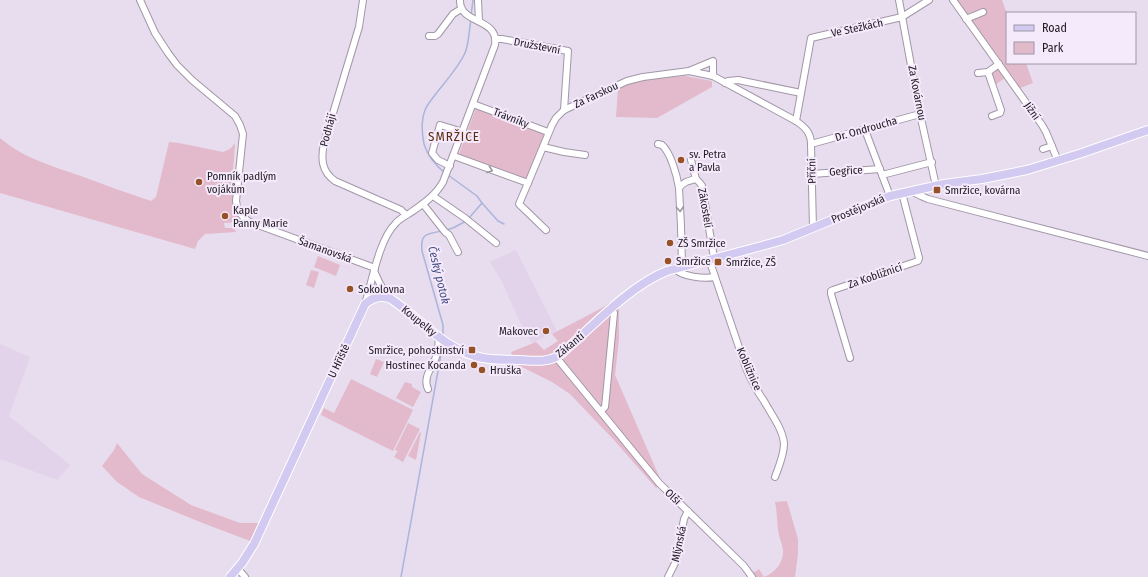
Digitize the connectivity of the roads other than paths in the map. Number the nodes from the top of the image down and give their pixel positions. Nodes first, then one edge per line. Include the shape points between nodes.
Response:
1 (140, 0) edge
2 (363, 0) edge
3 (460, 0) edge
4 (478, 0) edge
5 (899, 0) edge
6 (930, 0) edge
7 (953, 0) edge
8 (461, 9) junction
9 (983, 12) dead end
10 (902, 18) junction
11 (966, 19) junction
12 (477, 20) junction
13 (429, 36) dead end
14 (496, 39) junction
15 (999, 64) junction
16 (689, 70) junction
17 (988, 72) junction
18 (978, 73) dead end
19 (712, 76) junction
20 (725, 83) junction
21 (801, 93) junction
22 (473, 104) junction
23 (564, 110) junction
24 (920, 114) junction
25 (992, 116) dead end
26 (796, 121) junction
27 (865, 130) junction
28 (1148, 130) edge
29 (463, 132) junction
30 (548, 132) junction
31 (658, 144) dead end
32 (811, 144) junction
33 (1052, 146) junction
34 (543, 147) junction
35 (1043, 149) dead end
36 (585, 155) dead end
37 (454, 156) junction
38 (691, 160) dead end
39 (1058, 161) junction
40 (932, 162) junction
41 (449, 168) junction
42 (881, 172) junction
43 (812, 174) junction
44 (696, 179) junction
45 (528, 184) junction
46 (936, 186) junction
47 (679, 188) junction
48 (911, 191) junction
49 (902, 193) junction
50 (433, 196) junction
51 (890, 196) junction
52 (423, 204) junction
53 (406, 215) junction
54 (813, 228) junction
55 (546, 230) dead end
56 (496, 243) dead end
57 (458, 252) dead end
58 (1148, 256) edge
59 (712, 259) junction
60 (678, 267) junction
61 (375, 270) junction
62 (715, 277) junction
63 (389, 298) junction
64 (365, 304) junction
65 (614, 313) dead end
66 (440, 338) junction
67 (448, 344) joint
68 (556, 357) junction
69 (850, 358) dead end
70 (428, 389) dead end
71 (601, 411) junction
72 (775, 477) dead end
73 (688, 511) junction
74 (238, 569) junction
75 (230, 577) edge
76 (245, 577) edge
77 (668, 577) edge
78 (752, 577) edge

1 - 61 street, Šamanovská via 153,29 168,53 192,80 234,116 240,125 243,134 236,199 237,208 242,216 250,222
2 - 53 street, Podhájí via 359,28 324,143 323,165 328,175 335,180 401,210
3 - 8 street
4 - 12 street
5 - 10 street, Za Kovárnou
6 - 10 street
7 - 11 street, Jižní
8 - 12 street
8 - 13 street via 453,14 438,34
9 - 11 street
10 - 21 street, Ve Stežkách via 812,38
10 - 24 street, Za Kovárnou
11 - 15 street, Jižní
12 - 14 street via 490,28
14 - 22 street
14 - 23 street, Družstevní via 568,51
15 - 17 street
15 - 33 street, Jižní via 1042,125
16 - 19 street, Za Farskou
16 - 19 street via 713,61
16 - 23 street, Za Farskou via 627,81
17 - 18 street
17 - 25 street via 1001,110
19 - 20 street, Příční
20 - 21 street via 738,80
20 - 26 street, Příční
21 - 26 street
22 - 29 street
22 - 30 street, Trávníky
23 - 30 street, Za Farskou
24 - 27 street, Dr. Ondroucha
24 - 40 street, Za Kovárnou
26 - 32 street, Příční via 810,134
27 - 32 street, Dr. Ondroucha
27 - 42 street, Gegřice
28 - 39 main road, Prostějovská
29 - 37 street
29 - 41 street via 440,125 432,153
30 - 34 street, Za Farskou
31 - 47 street, Zákostelí via 662,144 666,150
32 - 43 street, Příční
33 - 35 street
33 - 39 street, Jižní
34 - 36 street
34 - 45 street
37 - 41 street
37 -> 45 street
38 - 44 street
39 - 46 main road, Prostějovská via 1027,170
40 - 42 street, Gegřice
40 - 46 street, Za Kovárnou
41 - 50 street
42 - 43 street, Gegřice
42 - 51 street, Gegřice
43 - 54 street, Příční
44 - 47 street, Zákostelí via 682,184
44 - 59 street, Zákostelí via 702,186
45 - 55 street via 520,204
46 - 48 main road, Prostějovská
47 -> 60 street, Zákostelí via 681,226
48 - 49 main road, Prostějovská
48 - 58 street via 942,203
49 - 51 main road, Prostějovská
49 - 69 street, Za Kobližnicí via 918,261 831,291
50 - 52 street
50 - 56 street
51 - 54 main road, Prostějovská
52 - 53 street
52 - 57 street via 449,235
53 - 61 street via 396,222 389,232
54 - 59 main road, Prostějovská via 768,244
59 - 60 main road, Prostějovská
59 - 62 street, Kobližnice
60 - 62 street via 678,272 681,273 701,278
60 - 68 main road, Zákantí via 654,277 630,293
61 - 63 street, Koupelky
61 - 64 street
62 - 72 street, Kobližnice via 751,380 776,422 784,442
63 - 64 main road via 371,299
63 - 66 main road, Koupelky
64 - 74 main road, U Hřiště via 254,544
65 - 71 street via 606,397
66 - 67 main road, Koupelky
66 - 70 street via 433,365 427,374
67 - 68 main road, Zákantí via 484,358 546,361
68 - 71 street, Olší
71 - 73 street, Olší via 659,483
73 - 77 street, Mlýnská via 684,519 676,561
73 - 78 street, Olší
74 - 75 main road, U Hřiště
74 - 76 street

